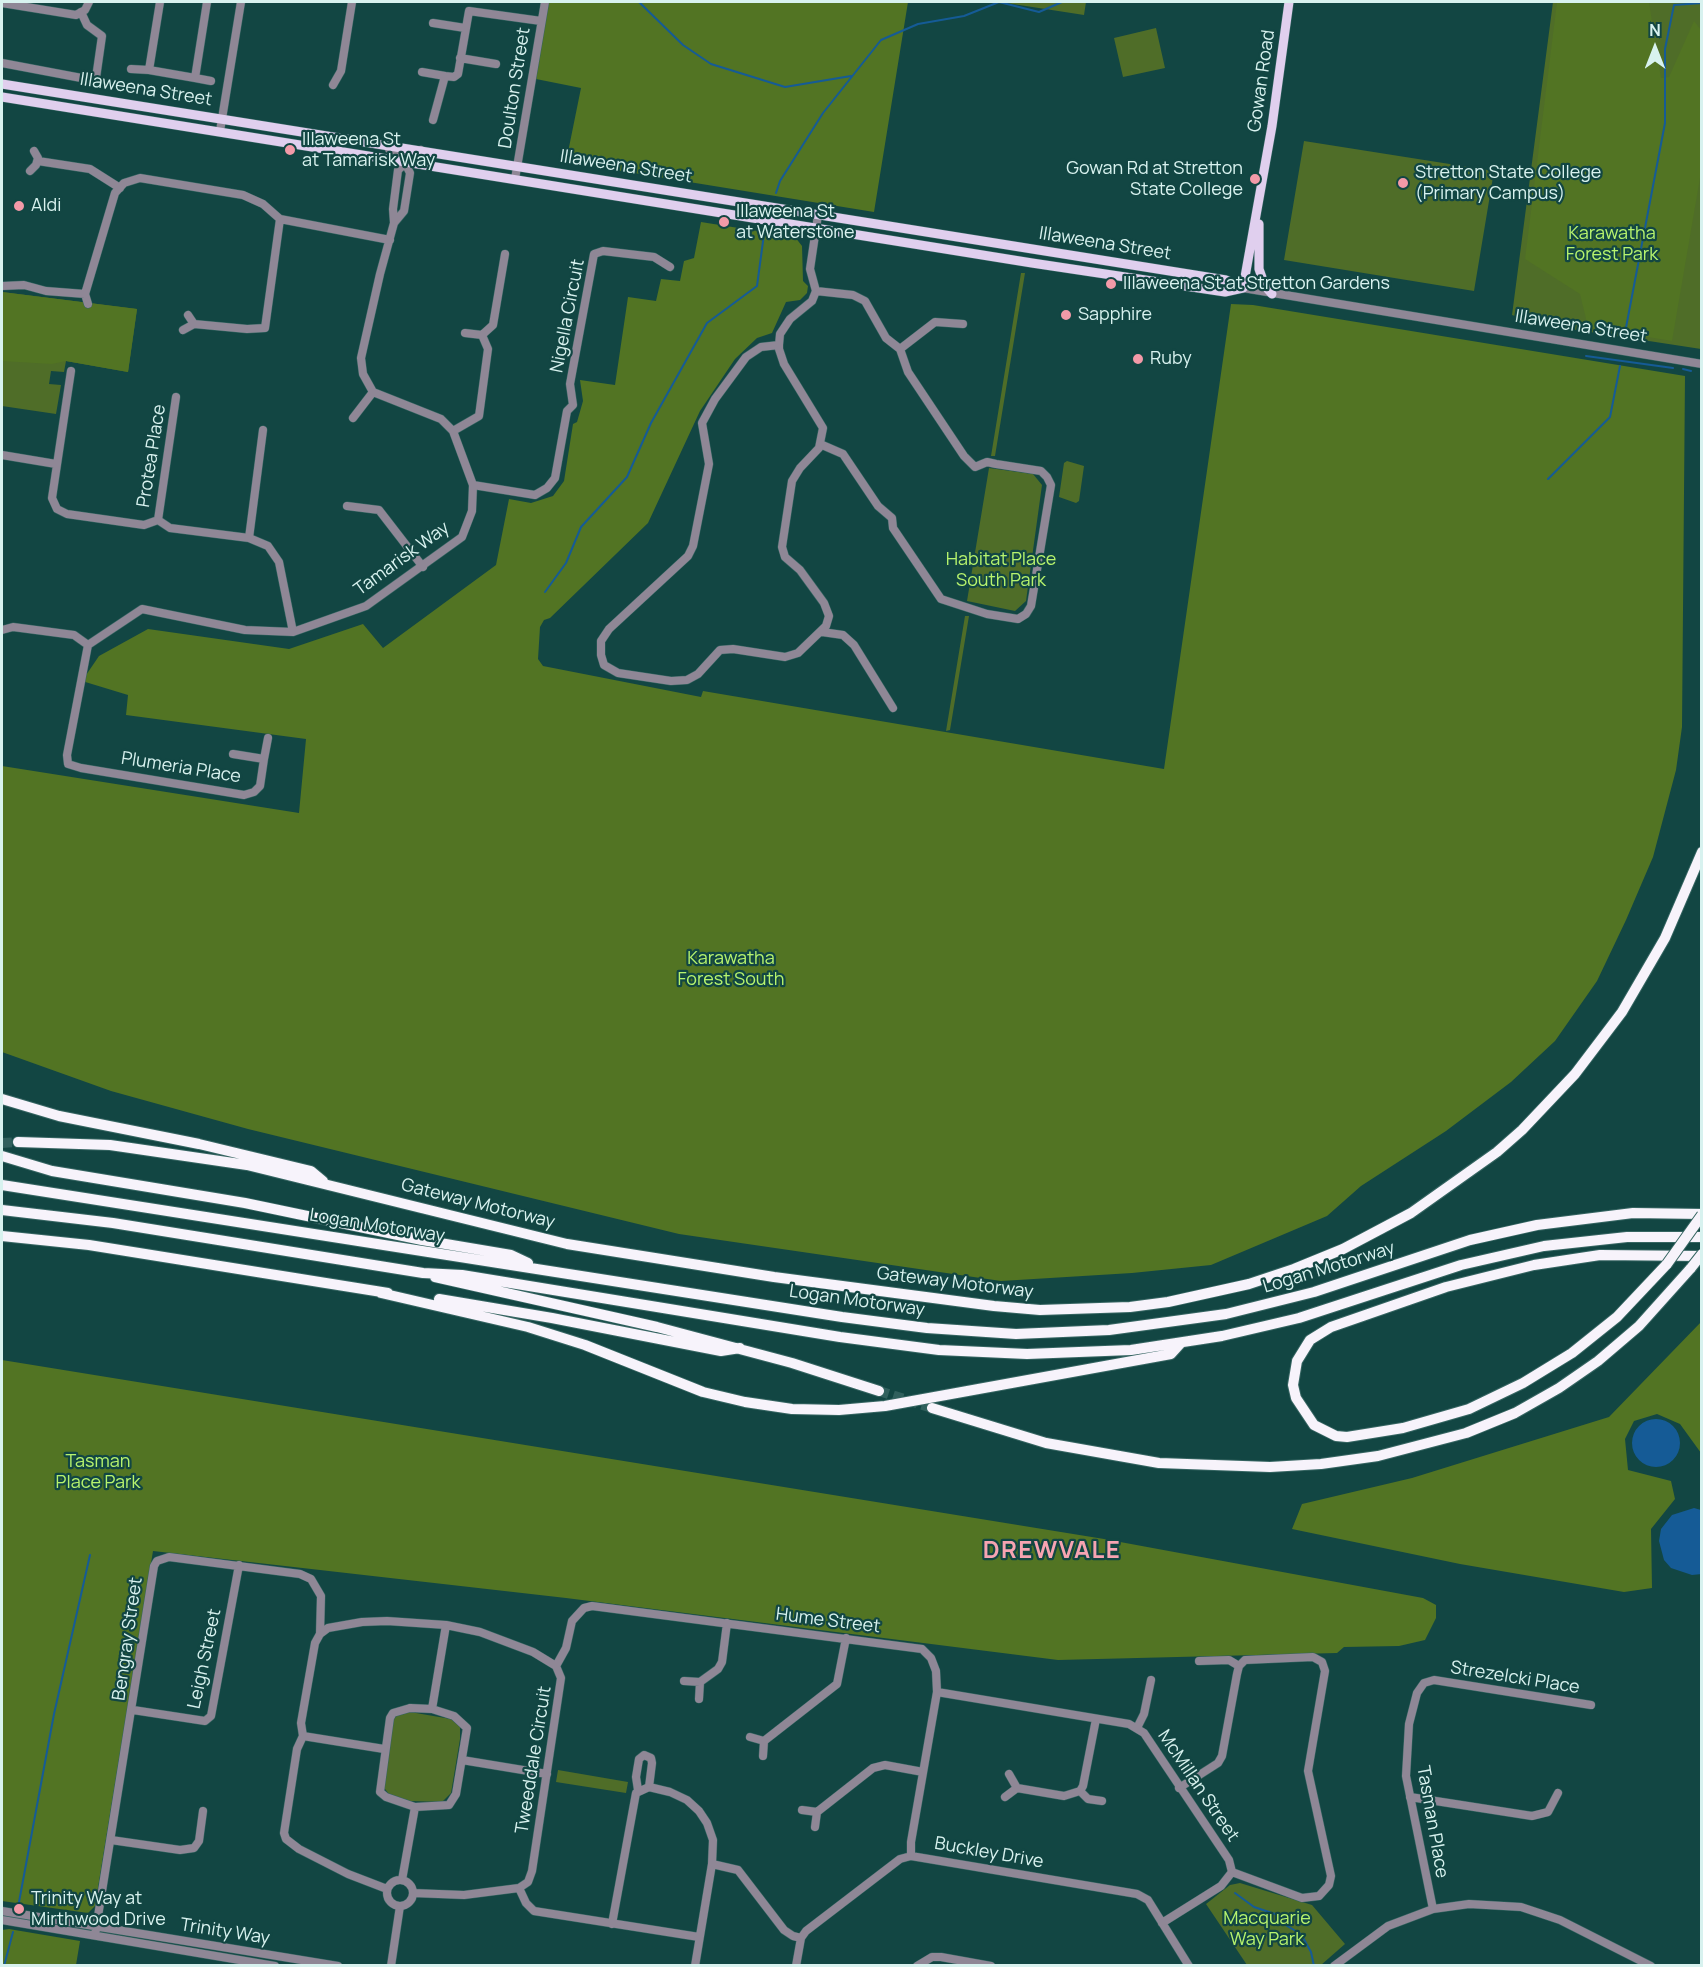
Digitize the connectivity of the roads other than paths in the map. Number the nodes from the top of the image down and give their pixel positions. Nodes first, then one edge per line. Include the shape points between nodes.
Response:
1 (88, 2) edge
2 (160, 2) edge
3 (207, 2) edge
4 (241, 2) edge
5 (352, 2) edge
6 (545, 2) edge
7 (1288, 2) edge
8 (1294, 2) edge
9 (2, 3) edge
10 (81, 12) junction
11 (541, 21) junction
12 (1287, 21) junction
13 (433, 23) dead end
14 (465, 28) junction
15 (460, 58) junction
16 (2, 63) edge
17 (495, 64) dead end
18 (131, 69) dead end
19 (149, 70) junction
20 (422, 72) dead end
21 (445, 75) junction
22 (195, 78) junction
23 (211, 81) dead end
24 (2, 84) edge
25 (333, 85) dead end
26 (2, 97) edge
27 (126, 104) junction
28 (126, 117) junction
29 (223, 120) junction
30 (433, 120) dead end
31 (220, 131) junction
32 (378, 144) junction
33 (421, 150) junction
34 (34, 152) dead end
35 (389, 159) junction
36 (38, 161) junction
37 (406, 162) junction
38 (426, 165) junction
39 (518, 166) junction
40 (30, 171) dead end
41 (398, 171) junction
42 (410, 173) junction
43 (515, 179) junction
44 (120, 188) junction
45 (1258, 207) junction
46 (818, 215) junction
47 (280, 219) junction
48 (394, 224) junction
49 (886, 226) junction
50 (817, 229) junction
51 (390, 240) junction
52 (891, 240) junction
53 (1034, 250) junction
54 (505, 254) dead end
55 (1032, 263) junction
56 (670, 267) dead end
57 (2, 286) edge
58 (1243, 288) junction
59 (816, 291) junction
60 (86, 294) junction
61 (1272, 294) junction
62 (88, 304) dead end
63 (188, 315) dead end
64 (194, 324) junction
65 (963, 324) dead end
66 (183, 330) dead end
67 (465, 333) dead end
68 (482, 335) junction
69 (779, 345) junction
70 (900, 349) junction
71 (1701, 364) edge
72 (71, 371) dead end
73 (373, 392) junction
74 (176, 397) dead end
75 (353, 418) dead end
76 (263, 430) dead end
77 (453, 431) junction
78 (820, 444) junction
79 (2, 455) edge
80 (56, 464) junction
81 (473, 485) junction
82 (347, 506) dead end
83 (158, 520) junction
84 (249, 538) junction
85 (423, 567) junction
86 (2, 630) edge
87 (822, 632) junction
88 (293, 633) junction
89 (87, 645) junction
90 (893, 708) dead end
91 (268, 738) dead end
92 (233, 754) dead end
93 (264, 759) junction
94 (1701, 852) edge
95 (2, 1099) edge
96 (18, 1142) tunnel mouth
97 (2, 1156) edge
98 (326, 1183) junction
99 (2, 1185) edge
100 (2, 1210) edge
101 (1701, 1214) edge
102 (2, 1236) edge
103 (1701, 1237) edge
104 (1701, 1255) edge
105 (540, 1269) junction
106 (423, 1273) junction
107 (381, 1293) junction
108 (1181, 1343) junction
109 (740, 1348) junction
110 (879, 1391) tunnel mouth
111 (932, 1408) tunnel mouth
112 (239, 1565) junction
113 (727, 1623) junction
114 (446, 1625) junction
115 (320, 1634) junction
116 (846, 1638) junction
117 (1199, 1661) dead end
118 (556, 1666) junction
119 (1239, 1666) junction
120 (1151, 1680) dead end
121 (1434, 1680) joint
122 (684, 1681) dead end
123 (700, 1683) junction
124 (937, 1692) junction
125 (699, 1699) dead end
126 (1591, 1705) dead end
127 (133, 1710) junction
128 (432, 1710) junction
129 (1095, 1719) junction
130 (1137, 1728) junction
131 (303, 1736) junction
132 (750, 1737) dead end
133 (765, 1740) junction
134 (384, 1749) junction
135 (763, 1756) dead end
136 (462, 1760) junction
137 (923, 1772) junction
138 (547, 1774) junction
139 (1009, 1774) dead end
140 (649, 1787) junction
141 (1017, 1788) junction
142 (1179, 1788) junction
143 (638, 1790) junction
144 (1080, 1791) junction
145 (1558, 1793) dead end
146 (1005, 1797) dead end
147 (1410, 1797) junction
148 (1102, 1802) dead end
149 (415, 1807) junction
150 (802, 1810) dead end
151 (203, 1811) dead end
152 (816, 1812) junction
153 (815, 1827) dead end
154 (111, 1840) junction
155 (911, 1856) junction
156 (712, 1864) junction
157 (1232, 1872) junction
158 (402, 1880) junction
159 (519, 1888) junction
160 (387, 1889) junction
161 (413, 1893) junction
162 (400, 1906) junction
163 (1433, 1909) junction
164 (2, 1911) edge
165 (2, 1920) edge
166 (1162, 1923) junction
167 (612, 1924) junction
168 (96, 1931) junction
169 (699, 1937) junction
170 (801, 1938) junction
171 (275, 1965) edge
172 (338, 1965) edge
173 (391, 1965) edge
174 (695, 1965) edge
175 (796, 1965) edge
176 (917, 1965) edge
177 (991, 1965) edge
178 (1189, 1965) edge
179 (1334, 1965) edge
180 (1651, 1965) edge

1 - 10 street
2 - 19 street
3 - 22 street
4 - 29 street
5 - 25 street via 341,71
6 - 11 street, Doulton Street
7 - 12 main road, Gowan Road
8 - 12 main road, Gowan Road
9 - 10 street via 76,15
10 - 16 street via 87,25 102,36 96,78
11 - 14 street via 474,11 466,15
11 - 39 street, Doulton Street
12 - 45 main road, Gowan Road
13 - 14 street
14 - 15 street
15 - 17 street
15 - 21 street via 458,74
18 - 19 street
19 - 22 street
20 - 21 street
21 - 30 street
22 - 23 street
24 - 27 main road, Illaweena Street
26 - 28 main road, Illaweena Street
27 - 28 main road
27 - 29 main road, Illaweena Street
28 - 31 main road, Illaweena Street
29 - 31 street
29 - 32 main road, Illaweena Street
31 - 35 main road, Illaweena Street
32 - 33 main road, Illaweena Street
32 - 37 street via 400,153
33 - 37 street
33 - 39 main road, Illaweena Street
34 - 36 street
35 - 37 main road, Illaweena Street
35 - 41 street
36 - 40 street
36 - 44 street via 90,169
37 - 38 main road, Illaweena Street
37 - 41 street
37 - 42 street
38 - 42 street
38 - 43 main road, Illaweena Street
39 - 43 street, Doulton Street
39 - 46 main road, Illaweena Street
41 - 48 street
42 - 48 street via 404,211
43 - 50 main road, Illaweena Street
44 - 47 street via 140,178 243,195 263,204
44 - 60 street via 115,193
45 - 58 main road, Gowan Road
45 - 61 main road via 1259,269
46 - 49 main road, Illaweena Street
46 - 50 street
47 - 51 street
47 - 64 street via 265,328
48 - 51 street
49 - 52 main road
49 - 53 main road, Illaweena Street
50 - 52 main road, Illaweena Street
50 - 59 street via 810,269
51 - 73 street via 361,358 363,374
52 - 55 main road, Illaweena Street
53 - 55 main road
53 - 58 main road, Illaweena Street via 1226,280
54 - 68 street via 493,325
55 - 58 main road, Illaweena Street via 1225,292
56 - 81 street, Nigella Circuit via 654,257 603,251 594,254 570,384 573,405 567,411 555,478 535,495
57 - 60 street via 24,285
58 - 61 street, Illaweena Street
59 - 69 street via 812,301 790,319 780,334
59 - 70 street via 853,295 865,301 886,338
60 - 62 street
61 - 71 street, Illaweena Street
63 - 64 street
64 - 66 street
65 - 70 street via 935,322
67 - 68 street
68 - 77 street via 489,348 479,416
69 - 78 street via 784,364 823,428
69 - 87 street via 761,347 746,357 715,399 702,423 709,464 693,546 688,556 609,629 601,641 601,655 604,664 618,673 687,680 720,650 733,648 785,657 798,653
70 - 78 street via 908,372 975,467 987,462 1041,471 1051,484 1031,606 1026,614 1018,619 987,614 941,599 893,528 892,518 878,506 843,454
72 - 80 street
73 - 75 street
73 - 77 street via 441,419
74 - 83 street, Protea Place
76 - 84 street
77 - 81 street, Tamarisk Way
78 - 87 street via 792,481 782,547 824,603 829,616
79 - 80 street
80 - 83 street via 52,498 57,509 144,525
81 - 85 street, Tamarisk Way via 472,511 462,537
82 - 85 street via 379,510
83 - 84 street via 170,528
84 - 88 street via 268,546 279,562
85 - 88 street, Tamarisk Way via 366,606
86 - 89 street via 12,627 74,635
87 - 90 street via 843,635 854,645
88 - 89 street, Tamarisk Way via 244,630 142,609
89 - 93 street, Plumeria Place via 68,764 244,795 260,786
91 - 93 street, Plumeria Place
92 - 93 street, Plumeria Place
94 - 98 highway, Gateway Motorway via 1665,938 1622,1012 1575,1074 1522,1130 1461,1179 1382,1229 1294,1269 1210,1294 1082,1310 994,1306 618,1253 537,1237
95 - 98 highway via 59,1116 301,1168
96 - 98 highway, Gateway Motorway via 157,1150
97 - 105 highway via 63,1173 236,1201 511,1255
99 - 105 highway, Logan Motorway
100 - 106 highway, Logan Motorway via 113,1222
101 - 104 highway, bridge via 1667,1264 1617,1317 1572,1353 1505,1393 1458,1413 1403,1428 1347,1437 1314,1425 1296,1398 1293,1372 1297,1361 1310,1340 1331,1327 1490,1274 1569,1259 1629,1254
101 - 105 highway, Logan Motorway via 1633,1213 1538,1225 1470,1240 1257,1307 1173,1323 1079,1332 996,1333 916,1327
102 - 107 highway via 89,1245
103 - 108 highway, Logan Motorway via 1600,1239 1515,1251 1299,1317
104 - 111 highway, bridge via 1639,1326 1559,1388 1515,1413 1466,1433 1377,1456 1270,1467 1159,1464 1046,1443
106 - 108 highway, Logan Motorway via 462,1275 939,1350 1055,1354
106 - 109 highway
107 - 108 highway via 528,1327 703,1392 792,1409 885,1406 1171,1354
107 - 109 highway via 489,1306 721,1351
109 - 110 highway
112 - 115 street, Bengray Street via 311,1579 321,1596
112 - 127 street, Leigh Street via 211,1716 205,1721
112 - 127 street, Bengray Street via 169,1557 157,1561
113 - 116 street, Hume Street
113 - 118 street, Hume Street via 584,1608 572,1621 566,1648
113 - 123 street via 722,1662
114 - 115 street, Tweeddale Circuit via 362,1622 328,1628
114 - 118 street, Tweeddale Circuit via 508,1641
114 - 128 street
115 - 131 street via 315,1642 301,1723
116 - 124 street, Hume Street via 922,1649 936,1671
116 - 133 street via 837,1683
117 - 119 street via 1228,1660
118 - 138 street, Tweeddale Circuit via 561,1678
119 - 142 street via 1222,1756 1218,1763
119 - 157 street via 1252,1658 1313,1657 1322,1662 1325,1671 1308,1771 1331,1875 1326,1891 1302,1898
120 - 130 street
121 - 126 street, Strezelcki Place
121 - 147 street, Tasman Place via 1424,1683 1417,1693 1409,1724 1406,1749
122 - 123 street
123 - 125 street
124 - 129 street, McMillan Street
124 - 137 street, Hume Street
127 - 154 street, Bengray Street
128 - 134 street via 410,1708 393,1713
128 - 136 street via 454,1716 467,1728
129 - 130 street, McMillan Street
129 - 144 street
130 - 142 street, McMillan Street
131 - 134 street
131 - 160 street via 284,1825 286,1839 326,1863
132 - 133 street
133 - 135 street
134 - 149 street via 380,1792
136 - 138 street
136 - 149 street via 453,1801 440,1808
137 - 152 street via 885,1765 873,1768
137 - 155 street, Hume Street
138 - 159 street, Tweeddale Circuit via 532,1871 528,1882
139 - 141 street
140 - 143 street
140 - 143 street via 652,1763 644,1755 636,1777
140 - 156 street via 670,1792 699,1811 713,1840
141 - 144 street via 1064,1796
141 - 146 street
142 - 157 street, McMillan Street via 1229,1860
143 - 167 street via 633,1800
144 - 148 street via 1088,1799
145 - 147 street via 1548,1812 1533,1816
147 - 163 street, Tasman Place
149 - 158 street
150 - 152 street
151 - 154 street via 194,1848 180,1850
152 - 153 street
154 - 168 street, Bengray Street
155 - 166 street, Buckley Drive via 1137,1894 1148,1900
155 - 170 street, Buckley Drive via 900,1860
156 - 169 street
156 - 170 street via 738,1870 784,1930
157 - 166 street via 1221,1886
158 - 160 street via 394,1881
158 - 161 street via 409,1883
159 - 161 street via 464,1895
159 - 167 street via 534,1911
160 - 162 street via 390,1901
161 - 162 street via 410,1901
162 - 173 street
163 - 179 street via 1388,1926
163 - 180 street via 1469,1904 1521,1907 1575,1926
164 - 168 street, Trinity Way
165 - 168 street, Trinity Way
166 - 178 street, Buckley Drive
167 - 169 street
168 - 171 street, Trinity Way
168 - 172 street, Trinity Way
169 - 174 street
170 - 175 street
176 - 177 street via 932,1957

